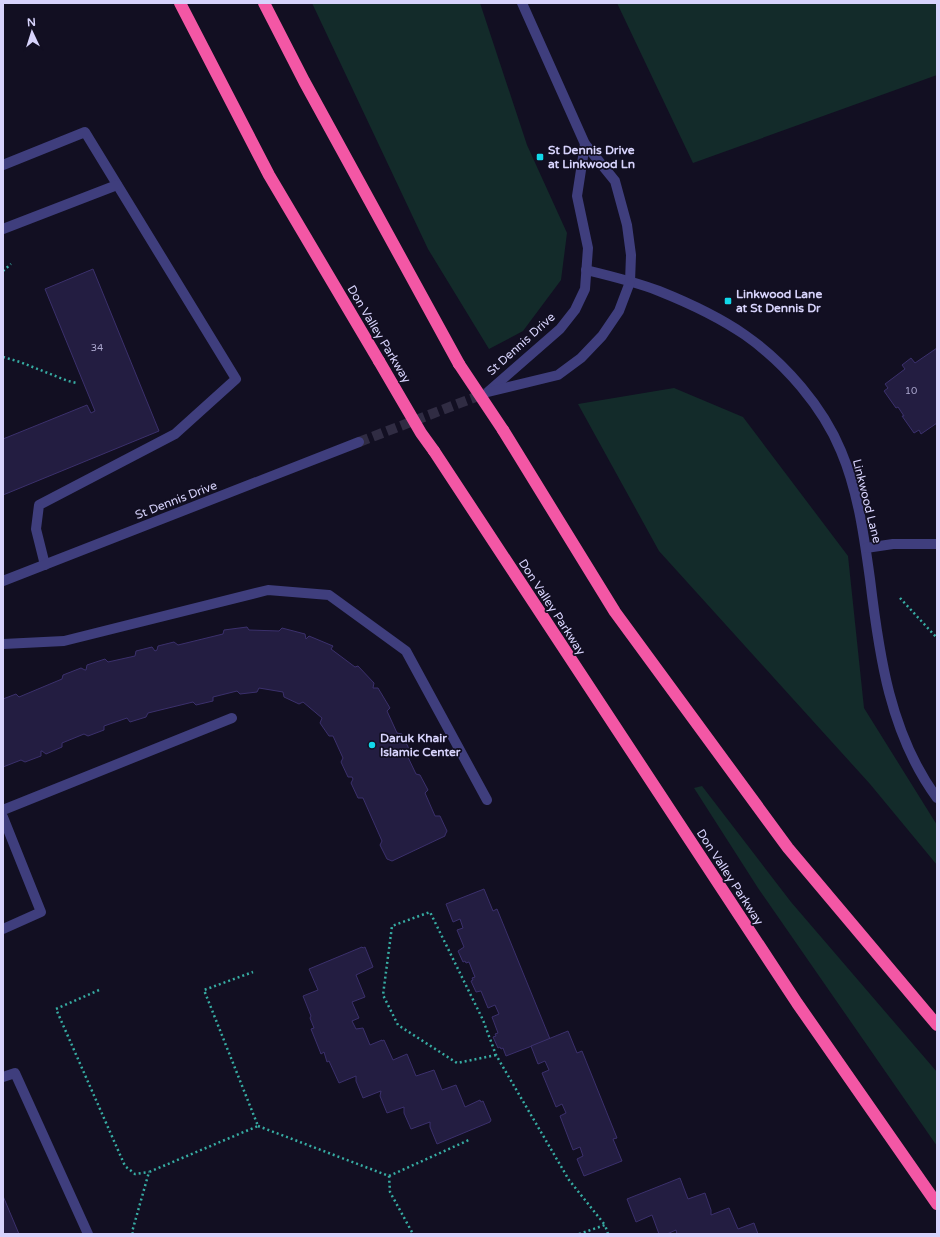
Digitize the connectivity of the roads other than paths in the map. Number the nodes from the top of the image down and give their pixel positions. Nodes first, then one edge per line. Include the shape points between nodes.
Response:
1 (180, 3) edge
2 (264, 3) edge
3 (522, 3) edge
4 (585, 144) junction
5 (3, 165) edge
6 (117, 185) junction
7 (3, 230) edge
8 (586, 270) junction
9 (630, 282) junction
10 (359, 442) tunnel mouth
11 (937, 544) edge
12 (866, 548) junction
13 (45, 565) junction
14 (3, 581) edge
15 (3, 644) edge
16 (232, 718) dead end
17 (937, 798) edge
18 (487, 800) dead end
19 (3, 810) edge
20 (3, 817) edge
21 (3, 929) edge
22 (937, 1025) edge
23 (3, 1078) edge
24 (937, 1204) edge
25 (88, 1234) edge

1 - 24 highway, Don Valley Parkway, bridge via 269,175 421,433 792,997
2 - 22 highway, bridge via 458,364 503,430 615,612 788,848
3 - 4 street, St Dennis Drive
4 - 8 street, St Dennis Drive via 577,196 588,248
4 - 9 street, St Dennis Drive via 616,181 627,225
5 - 6 street via 86,132
6 - 7 street
6 - 13 street via 236,379 176,434 39,505 36,529
8 - 9 street, Linkwood Lane
8 - 9 street, St Dennis Drive via 585,289 560,329 488,392 558,375 575,362 602,336 619,311
9 - 12 street, Linkwood Lane via 653,289 709,314 745,335 775,360 801,387 822,416 841,450 852,481
10 - 13 street, St Dennis Drive
11 - 12 street via 893,544
12 - 17 street, Linkwood Lane via 876,634 891,701 910,752
13 - 14 street, St Dennis Drive
15 - 18 street via 64,641 268,590 329,596 406,652
16 - 19 street
20 - 21 street via 41,912
23 - 25 street via 15,1073

